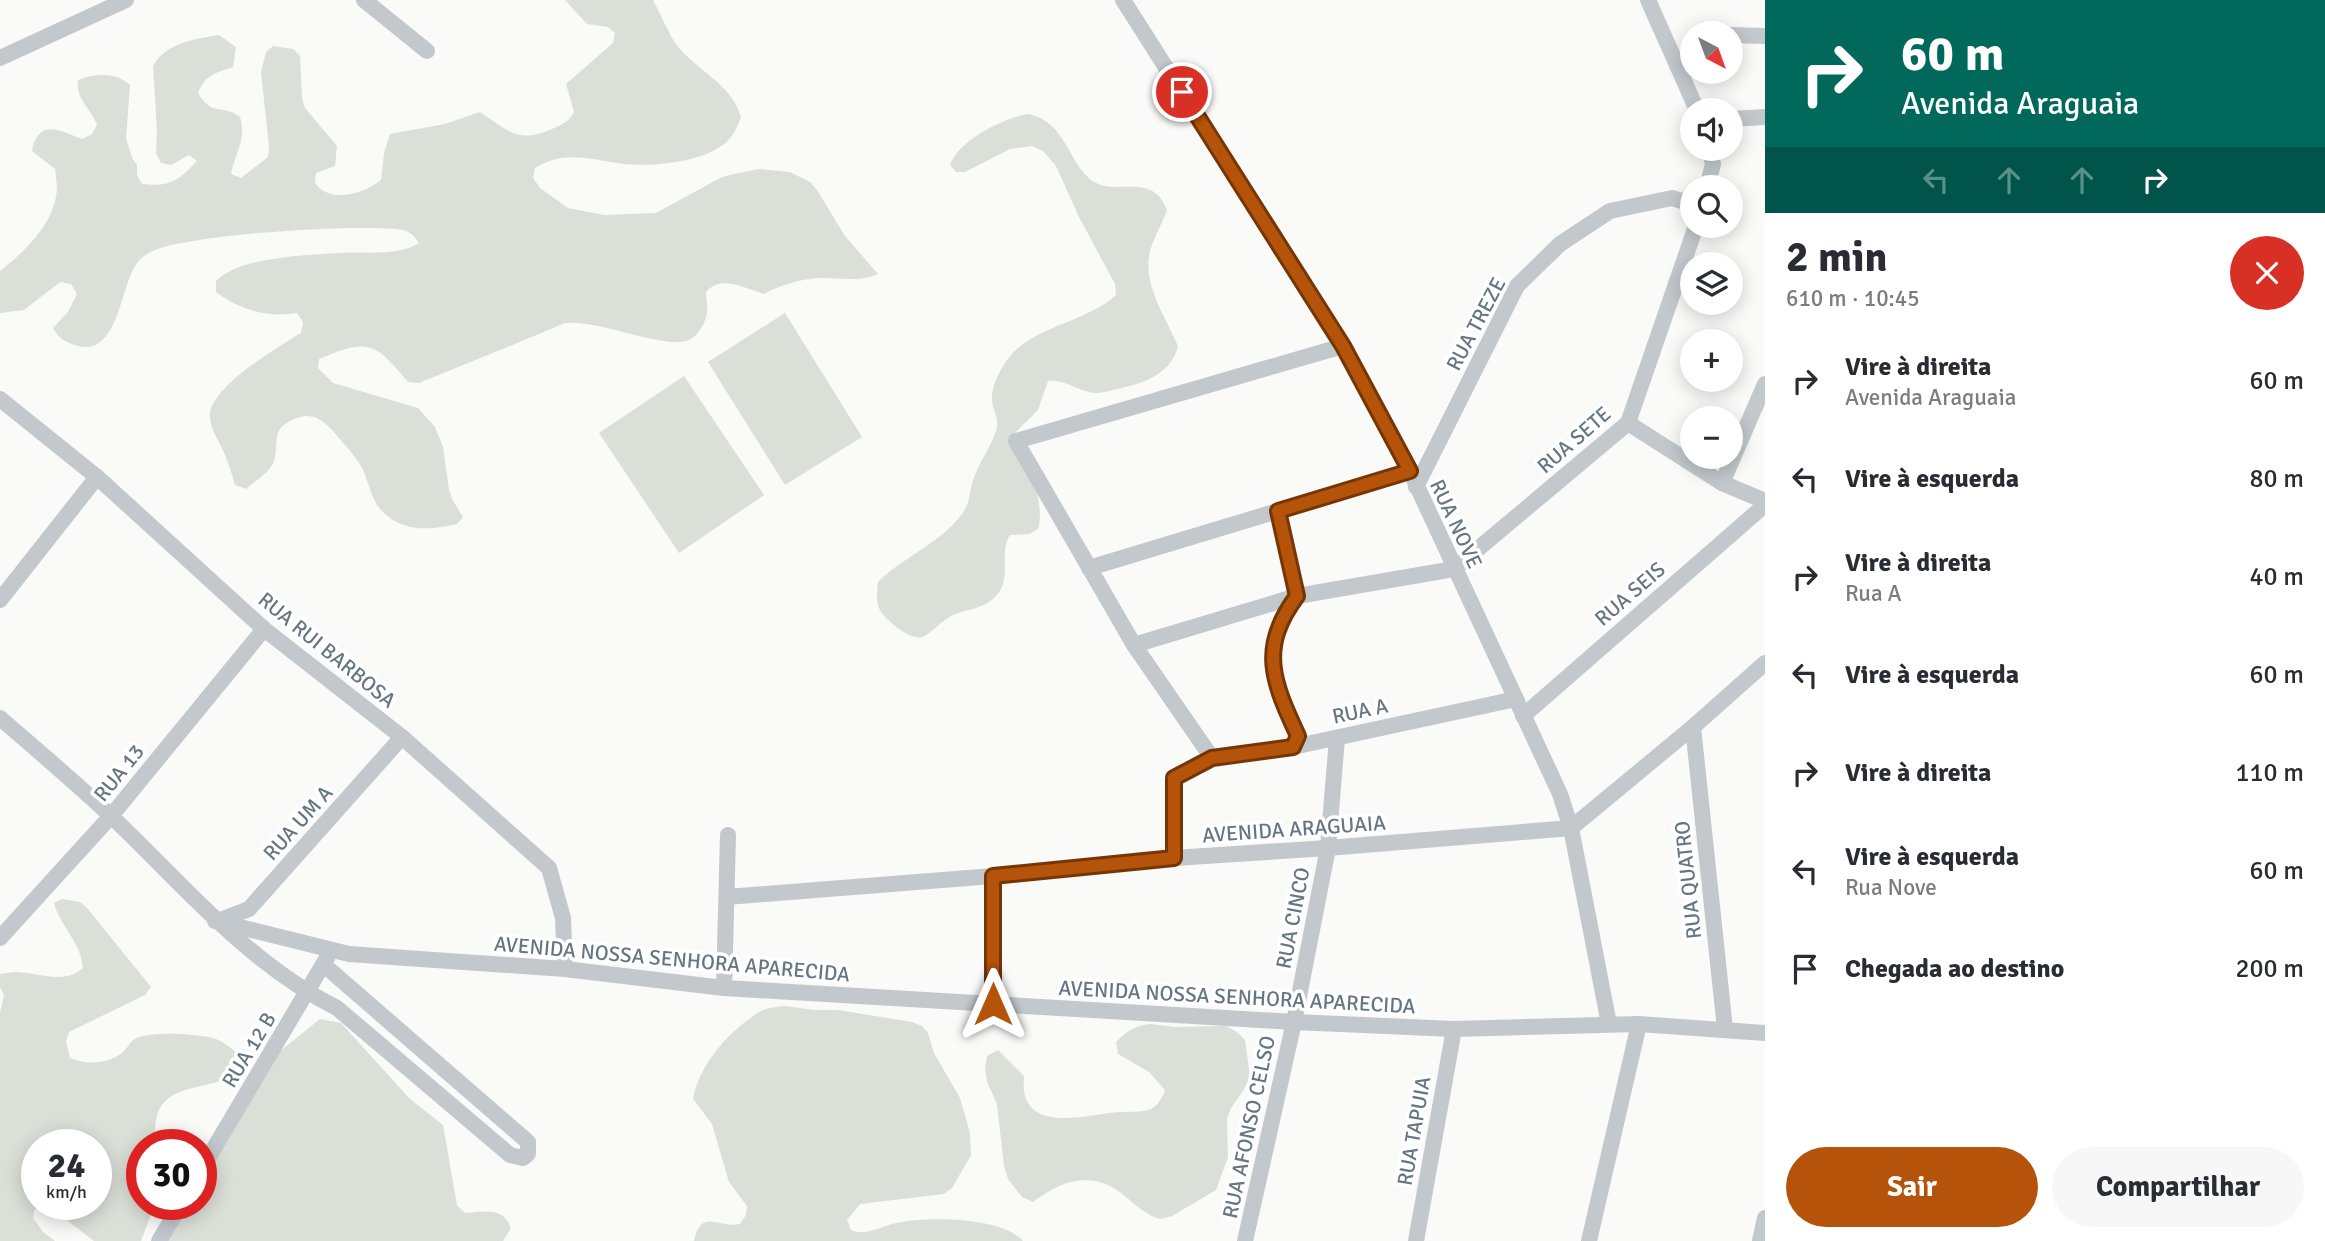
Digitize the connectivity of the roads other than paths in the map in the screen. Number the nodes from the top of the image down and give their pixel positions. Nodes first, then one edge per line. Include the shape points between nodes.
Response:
1 (126, 0) edge
2 (364, 0) edge
3 (1123, 0) edge
4 (1648, 0) edge
5 (1743, 35) edge
6 (1765, 36) edge
7 (427, 51) dead end
8 (0, 58) edge
9 (1692, 98) edge
10 (1765, 117) edge
11 (1743, 118) edge
12 (1680, 200) edge
13 (1692, 238) edge
14 (1343, 346) junction
15 (1765, 384) edge
16 (0, 399) edge
17 (1628, 424) junction
18 (97, 477) junction
19 (1413, 479) junction
20 (1722, 483) junction
21 (1765, 503) edge
22 (1278, 511) junction
23 (1089, 568) junction
24 (1454, 569) junction
25 (1297, 596) junction
26 (0, 600) edge
27 (264, 629) junction
28 (1134, 645) junction
29 (1765, 663) edge
30 (1516, 699) junction
31 (1523, 716) junction
32 (0, 718) edge
33 (1693, 727) junction
34 (402, 737) junction
35 (1337, 738) junction
36 (1293, 747) junction
37 (1212, 758) junction
38 (111, 817) junction
39 (1571, 828) junction
40 (727, 835) dead end
41 (1328, 848) junction
42 (1174, 858) junction
43 (993, 876) junction
44 (727, 897) junction
45 (215, 922) junction
46 (0, 938) edge
47 (328, 958) junction
48 (565, 969) junction
49 (724, 988) junction
50 (307, 993) junction
51 (993, 1004) junction
52 (1294, 1022) junction
53 (1609, 1024) junction
54 (1639, 1024) junction
55 (1454, 1029) junction
56 (1726, 1029) junction
57 (1765, 1033) edge
58 (217, 1143) edge
59 (1765, 1218) edge
60 (171, 1220) edge
61 (159, 1241) edge
62 (1245, 1241) edge
63 (1416, 1241) edge
64 (1589, 1241) edge
65 (1760, 1241) edge

1 - 8 street
2 - 7 street
3 - 14 street, RUA NOVE
4 - 9 street
5 - 6 street
10 - 11 street
12 - 19 street, RUA TREZE via 1672,198 1610,211 1560,244 1517,286
13 - 17 street, RUA SETE
14 - 19 street, RUA NOVE
14 - 23 street via 1016,441
15 - 20 street
16 - 18 street, RUA RUI BARBOSA
17 - 20 street
17 - 24 street, RUA SETE
18 - 26 street
18 - 27 street, RUA RUI BARBOSA
19 - 22 street
19 - 24 street, RUA NOVE
20 - 21 street
21 - 31 street, RUA SEIS
22 - 23 street
22 - 25 street
23 - 28 street
24 - 25 street
24 - 30 street, RUA NOVE
25 - 28 street
25 - 36 street via 1285,611 1272,649 1277,691 1298,736
27 - 34 street, RUA RUI BARBOSA
27 - 38 street, RUA 13
28 - 37 street
29 - 33 street
30 - 31 street, RUA NOVE
30 - 35 street, RUA A
31 - 39 street, RUA NOVE
32 - 38 street
33 - 39 street
33 - 56 street, RUA QUATRO
34 - 45 street, RUA UM A via 249,909
34 - 48 street, RUA RUI BARBOSA via 549,868 563,918
35 - 36 street, RUA A
35 - 41 street, RUA CINCO
36 - 37 street, RUA A
37 - 42 street, RUA A via 1174,778
38 - 45 street
38 - 46 street, RUA 13
39 - 41 street, AVENIDA ARAGUAIA
39 - 53 street
40 - 44 street
41 - 42 street, AVENIDA ARAGUAIA
41 - 52 street, RUA CINCO
42 - 43 street, AVENIDA ARAGUAIA
43 - 44 street, AVENIDA ARAGUAIA
43 - 51 street
44 - 49 street
45 - 47 street, AVENIDA NOSSA SENHORA APARECIDA
45 - 50 street
47 - 48 street, AVENIDA NOSSA SENHORA APARECIDA
47 - 50 street, RUA 12 B
47 - 50 street via 528,1142 528,1154 523,1158 510,1155 337,1008
48 - 49 street, AVENIDA NOSSA SENHORA APARECIDA
49 - 51 street, AVENIDA NOSSA SENHORA APARECIDA
50 - 58 street, RUA 12 B
51 - 52 street, AVENIDA NOSSA SENHORA APARECIDA
52 - 55 street, AVENIDA NOSSA SENHORA APARECIDA
52 - 62 street, RUA AFONSO CELSO
53 - 54 street, AVENIDA NOSSA SENHORA APARECIDA
53 - 55 street, AVENIDA NOSSA SENHORA APARECIDA
54 - 56 street, AVENIDA NOSSA SENHORA APARECIDA
54 - 64 street
55 - 63 street, RUA TAPUIA
56 - 57 street, AVENIDA NOSSA SENHORA APARECIDA
59 - 65 street
60 - 61 street

